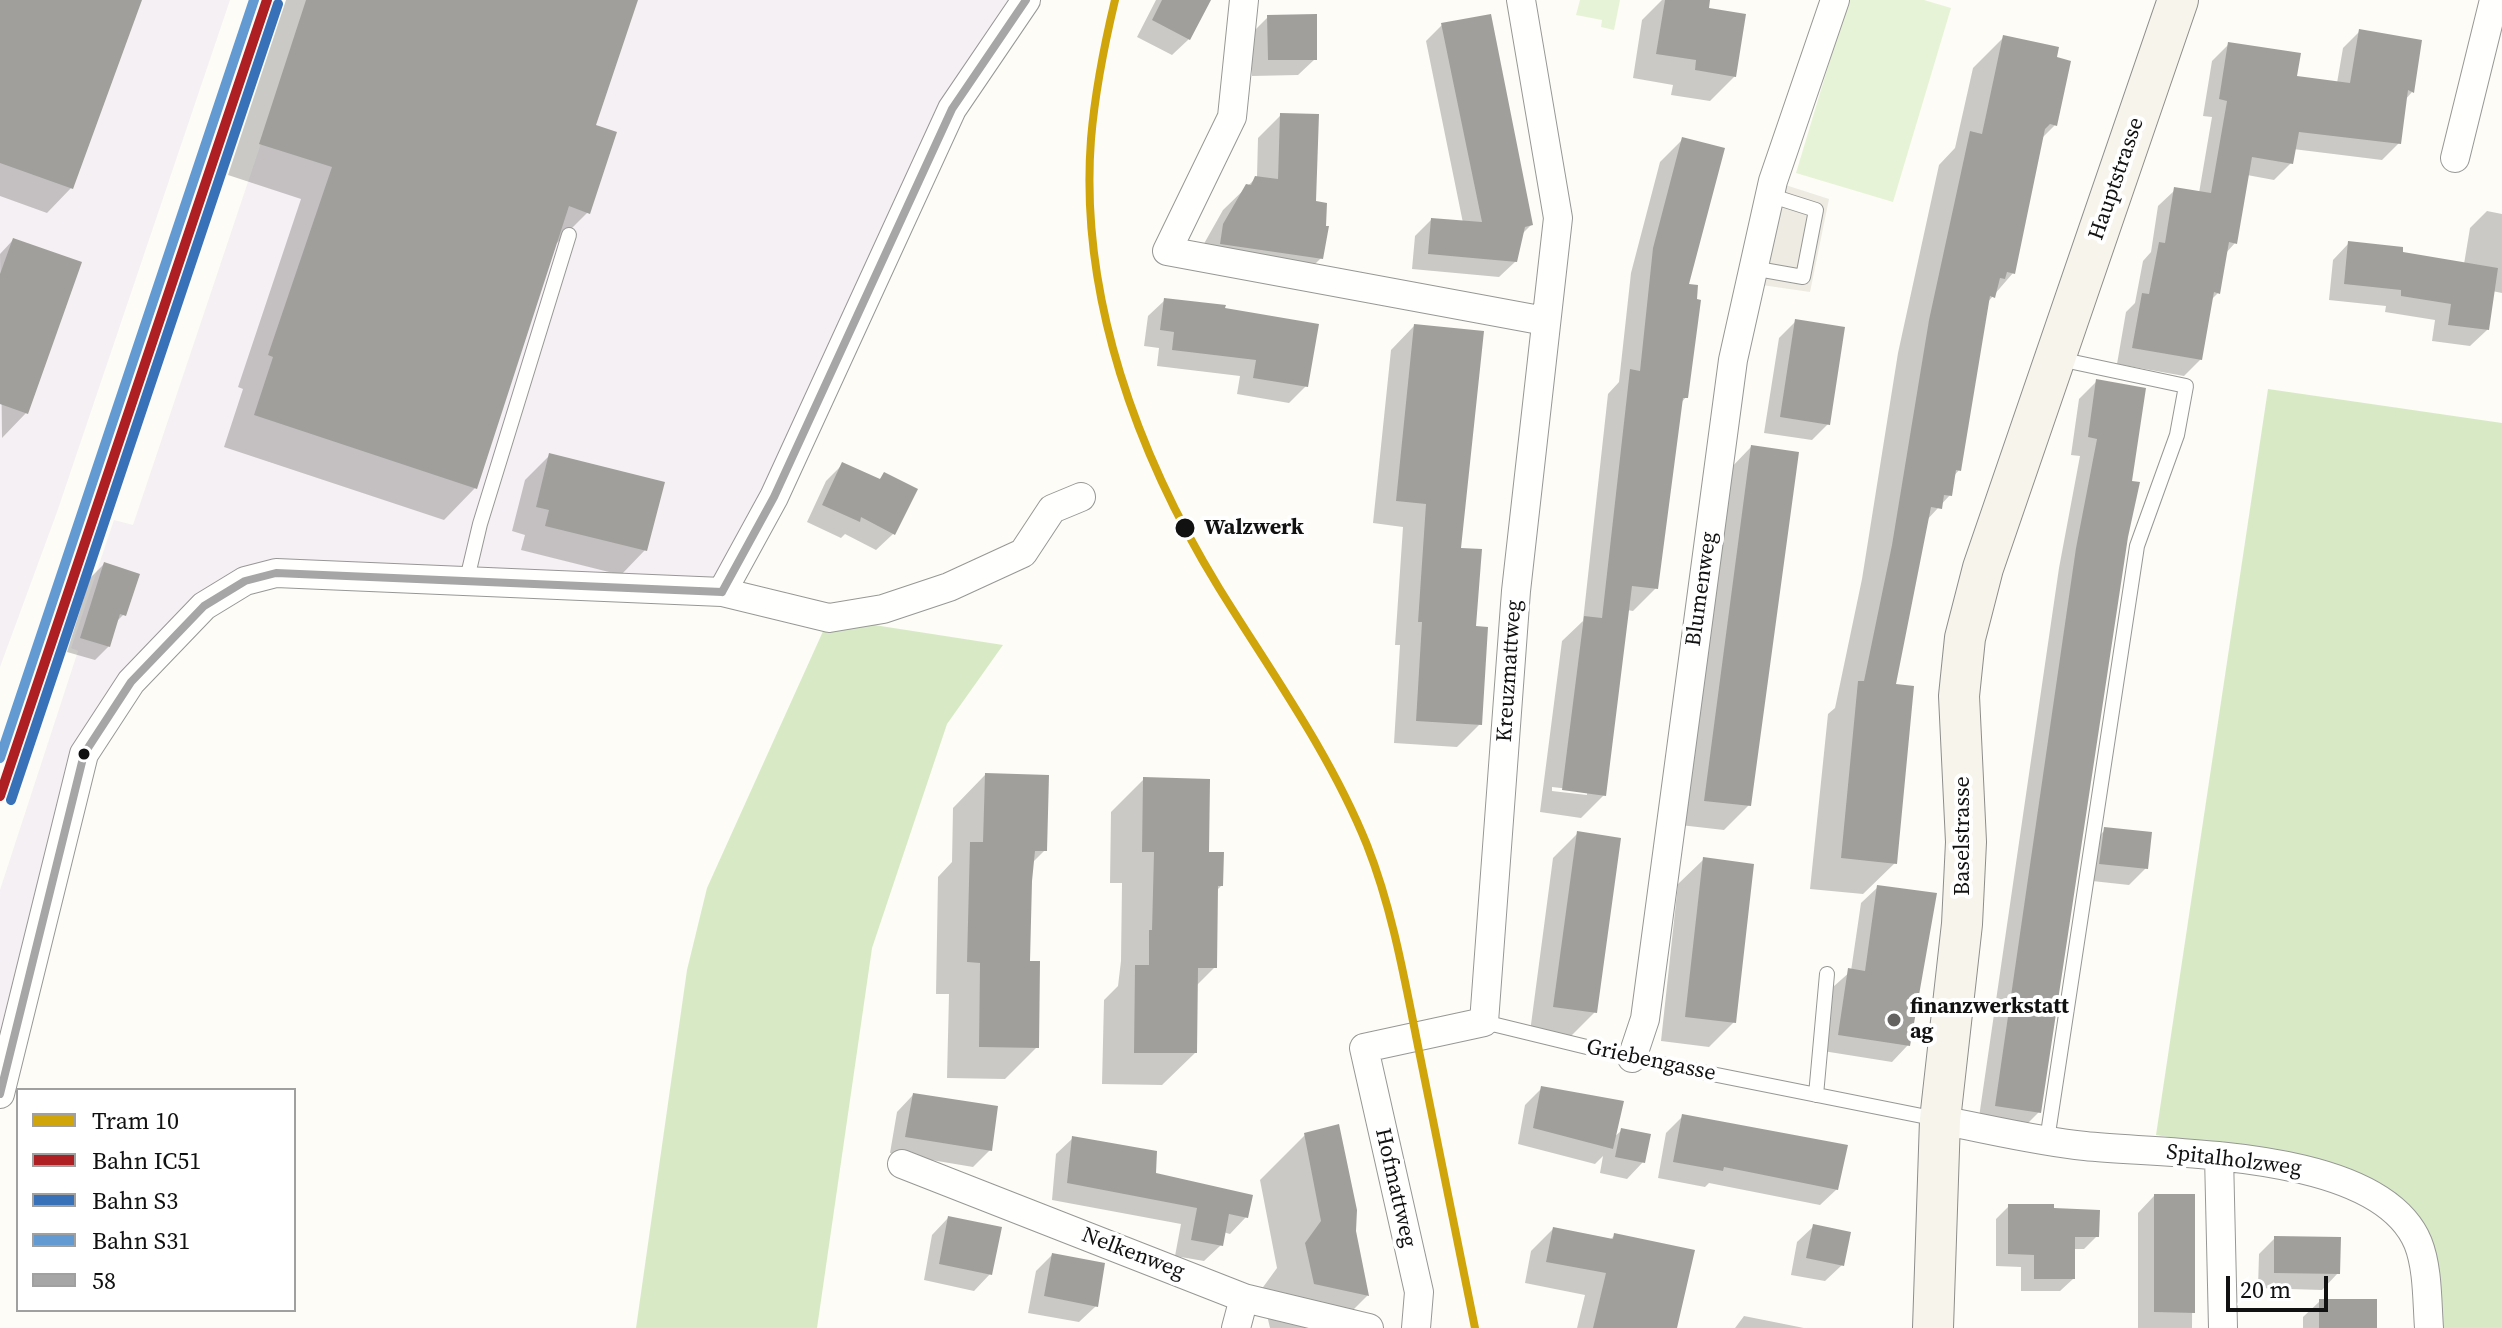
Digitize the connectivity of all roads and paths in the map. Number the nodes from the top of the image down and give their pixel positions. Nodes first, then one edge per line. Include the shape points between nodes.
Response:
1 (1026, 0) edge
2 (1244, 0) edge
3 (1521, 0) edge
4 (1835, 0) edge
5 (2178, 0) edge
6 (2494, 0) edge
7 (2455, 158) dead end
8 (1769, 195) junction
9 (569, 235) dead end
10 (1751, 268) junction
11 (1545, 321) junction
12 (2056, 358) junction
13 (1081, 497) dead end
14 (467, 579) junction
15 (722, 592) junction
16 (1827, 974) dead end
17 (1484, 1022) junction
18 (1372, 1046) joint
19 (1632, 1058) junction
20 (0, 1094) edge
21 (1816, 1095) junction
22 (1940, 1120) junction
23 (2047, 1140) junction
24 (2219, 1156) junction
25 (902, 1164) dead end
26 (1244, 1298) junction
27 (1236, 1328) edge
28 (1369, 1328) edge
29 (1416, 1328) edge
30 (1933, 1328) edge
31 (2223, 1328) edge
32 (2429, 1328) edge

1 - 15 street via 952,109 774,497
2 - 11 street via 1232,117 1167,251
3 - 11 street, Kreuzmattweg via 1558,218
4 - 8 street, Blumenweg
5 - 12 main road, Hauptstrasse
6 - 7 street
8 - 10 street, Blumenweg
8 - 10 lane via 1816,210 1803,277
9 - 14 lane
10 - 19 street, Blumenweg via 1733,360 1645,1019
11 - 17 street, Kreuzmattweg via 1516,591
12 - 22 main road, Baselstrasse via 1983,568 1965,638 1959,696 1966,842 1962,924
12 - 23 lane via 2186,386 2177,435 2137,546
13 - 15 street via 1052,509 1023,553 949,587 883,609 829,618
14 - 15 street
14 - 20 street via 276,573 245,581 204,606 131,682 84,754
16 - 21 lane
17 - 18 street, Griebengasse
17 - 19 lane, Griebengasse
18 - 29 street, Hofmattweg via 1419,1292
19 - 21 lane, Griebengasse
21 - 22 lane, Griebengasse
22 - 23 street, Spitalholzweg
22 - 30 main road, Baselstrasse
23 - 24 street, Spitalholzweg
24 - 31 street
24 - 32 street, Spitalholzweg via 2310,1170 2383,1204 2399,1217 2418,1243
25 - 26 street, Nelkenweg
26 - 27 street
26 - 28 street, Nelkenweg

